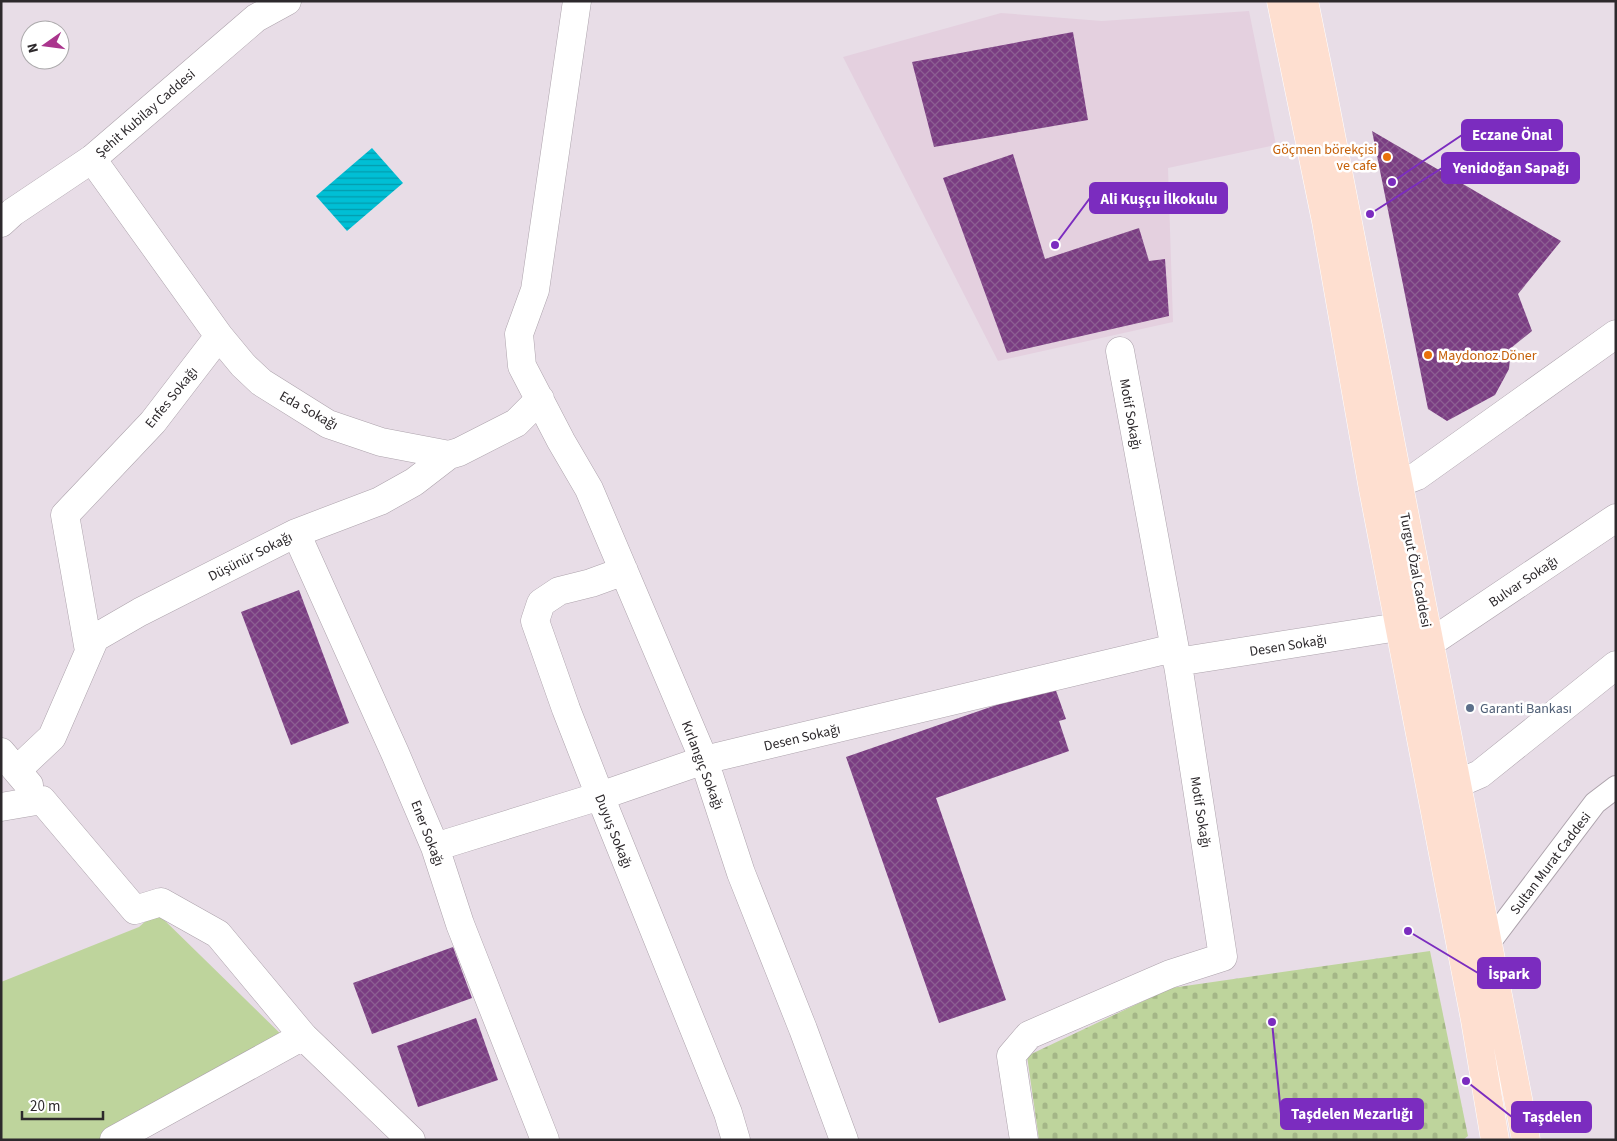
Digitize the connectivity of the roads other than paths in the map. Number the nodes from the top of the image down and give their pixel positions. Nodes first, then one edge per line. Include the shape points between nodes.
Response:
1 (287, 1) edge
2 (577, 1) edge
3 (1281, 1) edge
4 (1304, 1) edge
5 (92, 159) junction
6 (1, 223) edge
7 (1616, 334) edge
8 (219, 336) junction
9 (1120, 351) dead end
10 (540, 399) junction
11 (448, 455) junction
12 (1399, 483) junction
13 (1616, 518) edge
14 (296, 533) junction
15 (624, 572) junction
16 (1398, 627) junction
17 (1430, 643) junction
18 (89, 651) junction
19 (1175, 655) junction
20 (1616, 665) edge
21 (704, 760) junction
22 (9, 761) edge
23 (1458, 784) junction
24 (1616, 787) edge
25 (600, 796) junction
26 (42, 800) junction
27 (1, 807) edge
28 (435, 847) junction
29 (1489, 944) junction
30 (303, 1036) junction
31 (114, 1140) edge
32 (411, 1140) edge
33 (545, 1140) edge
34 (736, 1140) edge
35 (844, 1140) edge
36 (1024, 1140) edge
37 (1495, 1140) edge
38 (1526, 1140) edge

1 - 5 street, Şehit Kubilay Caddesi via 256,18
2 - 10 street, Kırlangıç Sokağı via 535,290 519,334 522,366
3 - 16 main road, Turgut Özal Caddesi via 1326,221
4 - 12 main road, Turgut Özal Caddesi
5 - 6 street, Şehit Kubilay Caddesi
5 - 8 street
7 - 12 street via 1417,476
8 - 11 street, Eda Sokağı via 261,382 328,424 381,442
8 - 18 street, Enfes Sokağı via 153,422 65,515
9 - 19 street, Motif Sokağı
10 - 11 street, Düşünür Sokağı via 516,422
10 - 15 street, Kırlangıç Sokağı via 560,441 589,489
11 - 14 street, Düşünür Sokağı via 414,482 380,501
12 - 17 main road, Turgut Özal Caddesi
13 - 17 street, Bulvar Sokağı
14 - 18 street, Düşünür Sokağı via 95,638
14 - 28 street, Ener Sokağı
15 - 21 street, Kırlangıç Sokağı
15 - 25 street, Duyuş Sokağı via 559,591 541,603 535,620
16 - 19 street, Desen Sokağı
16 - 37 main road, Turgut Özal Caddesi via 1475,1020
17 - 23 main road, Turgut Özal Caddesi
18 - 22 street, Düşünür Sokağı via 52,737
19 - 21 street, Desen Sokağı
19 - 36 street, Motif Sokağı via 1223,957 1170,974 1029,1035 1011,1056
20 - 23 street via 1480,774
21 - 25 street, Desen Sokağı
21 - 35 street, Kırlangıç Sokağı via 741,873
22 - 26 street
23 - 29 main road, Turgut Özal Caddesi
24 - 29 street, Sultan Murat Caddesi via 1595,803
25 - 28 street, Desen Sokağı
25 - 34 street, Duyuş Sokağı via 728,1112
26 - 27 street
26 - 30 street via 135,910 161,902 218,934
28 - 33 street, Ener Sokağı via 460,924
29 - 38 main road, Turgut Özal Caddesi
30 - 31 street
30 - 32 street

